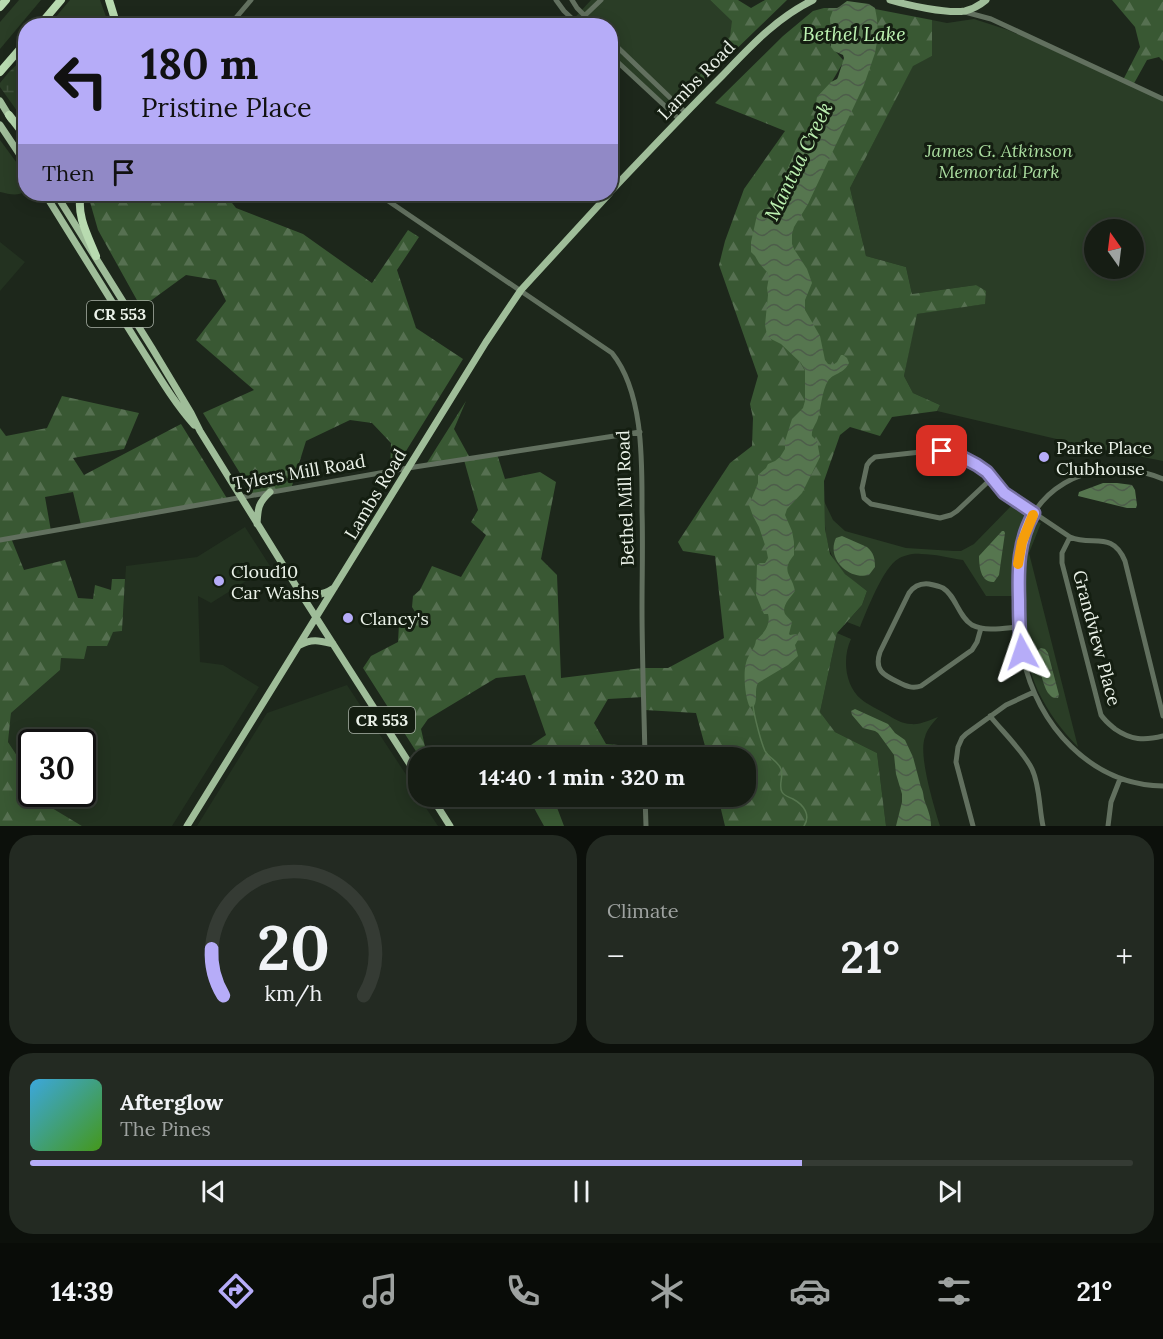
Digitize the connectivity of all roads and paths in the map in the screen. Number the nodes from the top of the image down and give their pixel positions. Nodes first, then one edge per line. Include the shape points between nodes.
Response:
1 (6, 0) edge
2 (61, 0) edge
3 (109, 0) edge
4 (251, 0) edge
5 (556, 0) edge
6 (572, 0) edge
7 (601, 0) edge
8 (813, 0) edge
9 (890, 0) edge
10 (986, 0) edge
11 (0, 7) edge
12 (963, 11) junction
13 (585, 15) junction
14 (46, 18) edge
15 (115, 18) edge
16 (236, 18) edge
17 (572, 18) edge
18 (583, 18) edge
19 (588, 18) edge
20 (618, 48) edge
21 (18, 51) edge
22 (18, 54) edge
23 (618, 63) edge
24 (0, 72) edge
25 (1163, 99) edge
26 (0, 101) edge
27 (685, 112) junction
28 (9, 116) junction
29 (679, 120) junction
30 (0, 125) edge
31 (18, 127) edge
32 (18, 130) edge
33 (18, 152) edge
34 (618, 185) edge
35 (49, 201) edge
36 (60, 201) edge
37 (79, 201) edge
38 (388, 201) edge
39 (603, 201) edge
40 (96, 256) junction
41 (521, 290) junction
42 (200, 431) junction
43 (639, 432) junction
44 (408, 468) junction
45 (992, 478) junction
46 (1163, 479) edge
47 (270, 492) junction
48 (241, 498) junction
49 (1034, 513) junction
50 (257, 524) junction
51 (1070, 537) junction
52 (0, 540) edge
53 (296, 586) junction
54 (336, 587) junction
55 (316, 618) junction
56 (1019, 627) junction
57 (981, 628) junction
58 (333, 644) junction
59 (298, 646) junction
60 (1034, 692) junction
61 (1163, 716) edge
62 (990, 717) junction
63 (1163, 736) edge
64 (645, 747) edge
65 (408, 761) edge
66 (1120, 779) junction
67 (1163, 786) edge
68 (438, 807) edge
69 (645, 807) edge
70 (187, 826) edge
71 (450, 826) edge
72 (646, 826) edge
73 (973, 826) edge
74 (1043, 826) edge
75 (1108, 826) edge

1 - 11 highway
2 - 14 highway
3 - 15 highway
4 - 16 street
5 - 17 street
6 - 13 street
7 - 13 street
8 - 27 main road, Lambs Road via 762,34
9 - 12 main road via 928,9
10 - 12 main road
12 - 25 street via 991,19
13 - 18 street
13 - 19 street
20 - 27 street
21 - 24 highway
22 - 24 highway
23 - 29 street
26 - 28 main road
27 - 29 main road, Lambs Road
28 - 31 highway
28 - 32 main road
29 - 34 main road, Lambs Road
30 - 33 main road
35 - 42 main road, CR 553 via 163,382
36 - 40 main road, CR 553
37 - 40 highway via 81,218
38 - 41 street, Bethel Mill Road
39 - 41 main road, Lambs Road
40 - 42 main road, CR 553
41 - 43 street, Bethel Mill Road via 612,353 627,378
41 - 44 main road, Lambs Road
42 - 48 main road, CR 553
43 - 44 street, Tylers Mill Road
43 - 64 street, Bethel Mill Road via 643,485
44 - 47 street, Tylers Mill Road
44 - 54 main road, Lambs Road
45 - 45 street via 957,511 940,518 871,504 862,491 867,467 878,456 949,452 969,459
45 - 49 street via 1004,493
46 - 49 street via 1123,469 1090,472 1057,489
47 - 48 street, Tylers Mill Road
47 - 50 main road via 258,508
48 - 50 main road, CR 553
48 - 52 street, Tylers Mill Road
49 - 51 street
49 - 56 street via 1019,555
50 - 53 main road, CR 553
51 - 61 street via 1106,542 1122,556
51 - 63 street, Grandview Place via 1062,563 1100,712 1126,736 1142,740
53 - 54 main road via 316,595
53 - 55 main road, CR 553
54 - 55 main road, Lambs Road
55 - 58 main road, CR 553
55 - 59 main road, Lambs Road
56 - 57 street
56 - 60 street
57 - 57 street via 964,618 943,588 918,585 909,593 881,650 879,667 885,675 906,686 921,686 972,650
58 - 59 main road via 315,640
58 - 65 main road, CR 553
59 - 70 main road, Lambs Road
60 - 62 street
60 - 66 street via 1050,721 1072,747 1097,768
62 - 73 street via 964,736 956,752
62 - 74 street via 1030,766
66 - 67 street
66 - 75 street via 1111,802
68 - 71 main road
69 - 72 street

